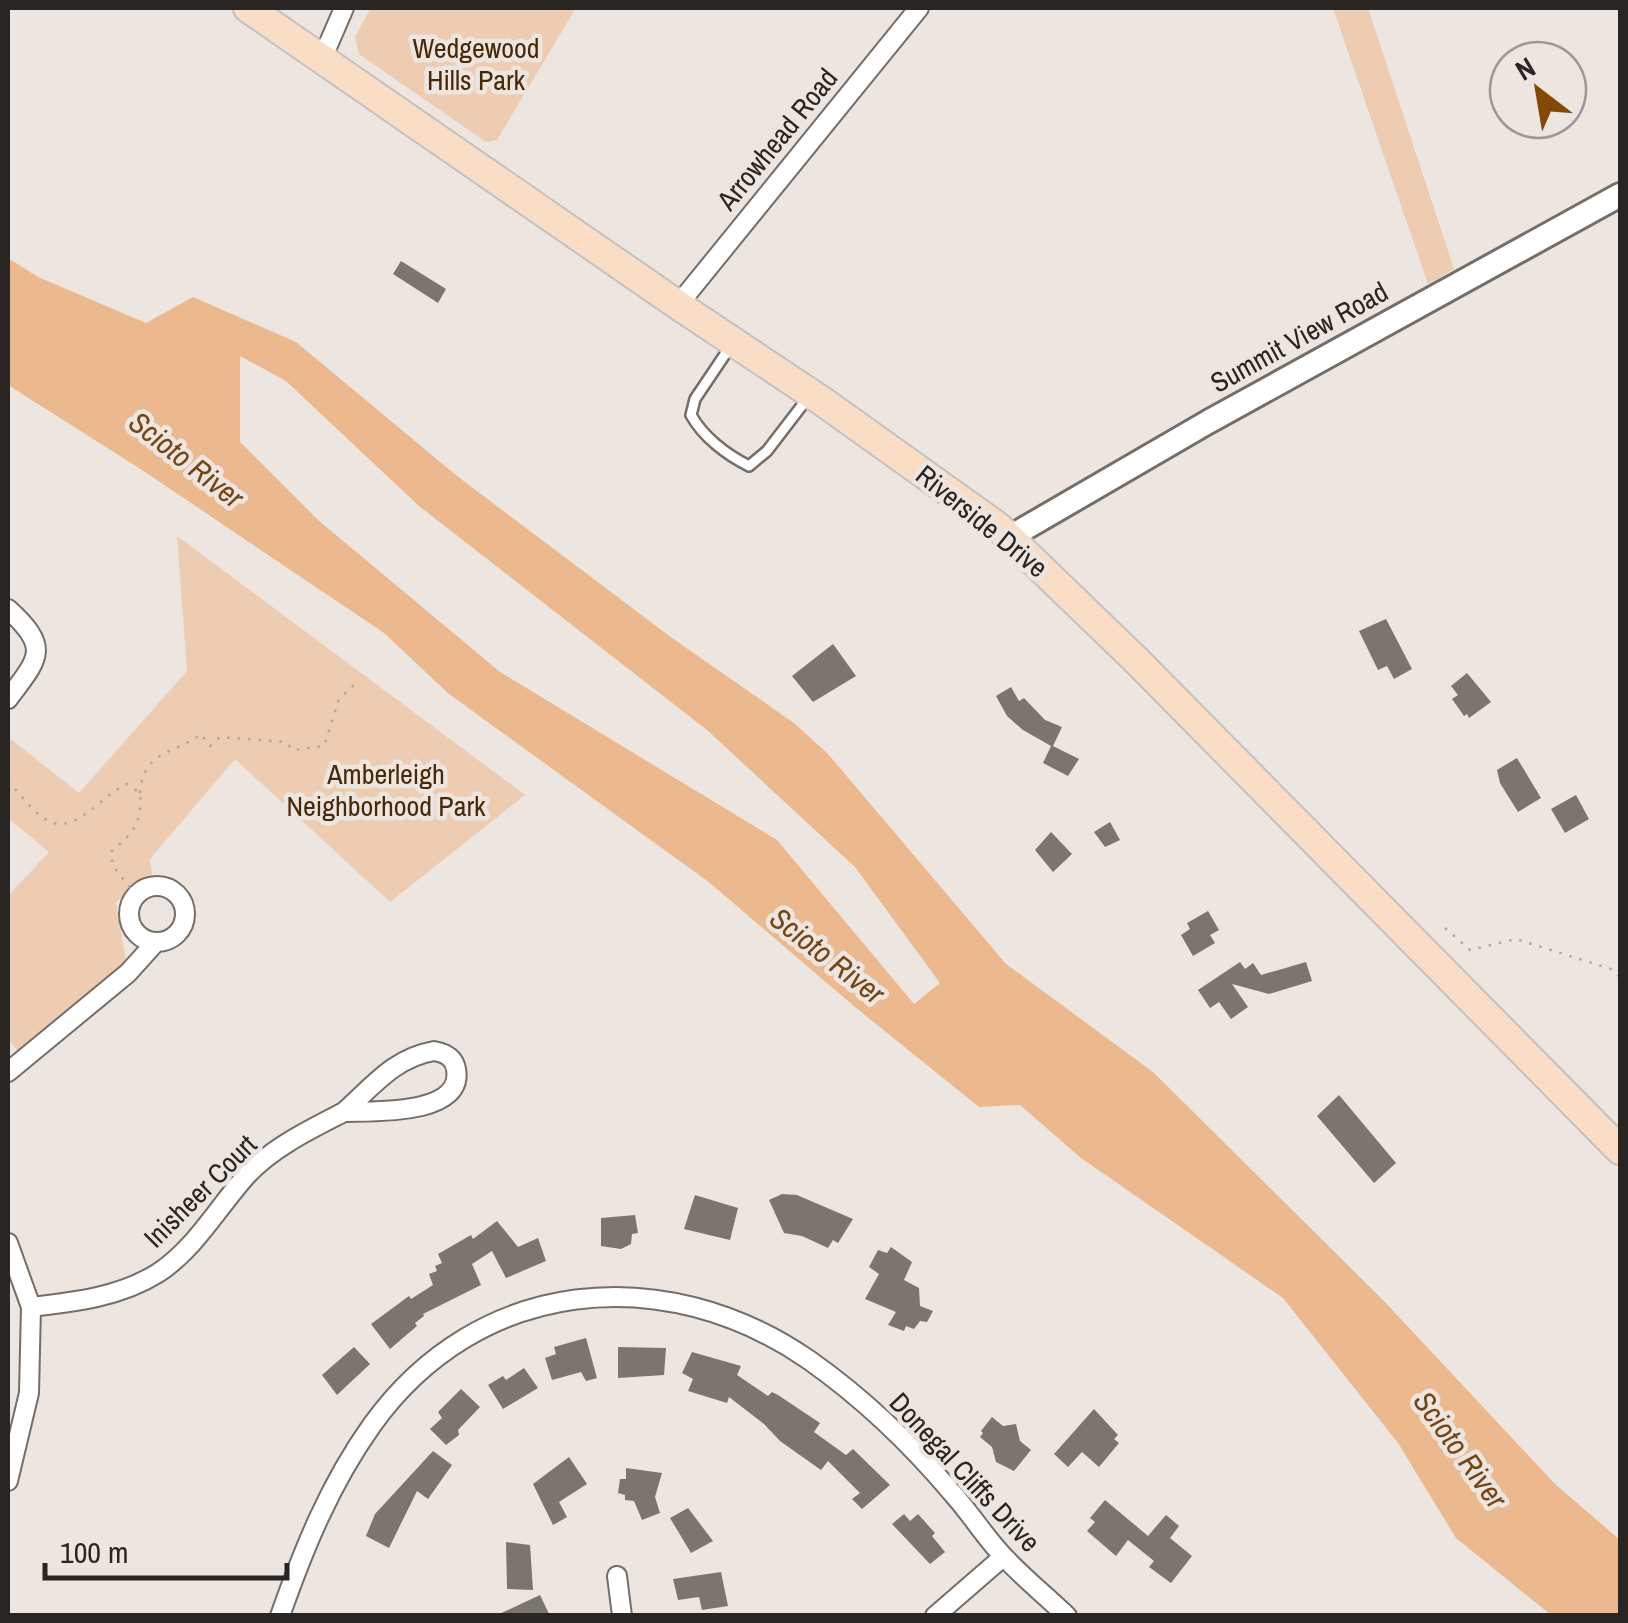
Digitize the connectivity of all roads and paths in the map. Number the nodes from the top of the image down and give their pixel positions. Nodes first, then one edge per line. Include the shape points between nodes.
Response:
1 (248, 8) edge
2 (344, 8) edge
3 (919, 8) edge
4 (322, 59) junction
5 (1620, 194) edge
6 (678, 305) junction
7 (734, 342) junction
8 (811, 394) junction
9 (1010, 538) junction
10 (8, 609) edge
11 (359, 680) dead end
12 (8, 700) edge
13 (8, 781) edge
14 (140, 792) junction
15 (136, 896) junction
16 (1445, 928) dead end
17 (156, 942) junction
18 (1620, 977) edge
19 (8, 1072) edge
20 (344, 1112) junction
21 (1620, 1150) edge
22 (8, 1243) edge
23 (31, 1307) junction
24 (8, 1482) edge
25 (1004, 1557) junction
26 (617, 1576) dead end
27 (280, 1616) edge
28 (622, 1616) edge
29 (935, 1616) edge
30 (1067, 1616) edge

1 - 4 main road, Riverside Drive
2 - 4 street
3 - 6 street, Arrowhead Road
4 - 6 main road, Riverside Drive
5 - 9 street, Summit View Road
6 - 7 main road, Riverside Drive
7 - 8 main road, Riverside Drive
7 - 8 lane via 690,415 731,457 750,466
8 - 9 main road, Riverside Drive
9 - 21 main road, Riverside Drive
10 - 12 street via 32,634 37,650
11 - 14 path via 339,699 324,746 293,750 286,742 220,738 210,746 201,734 158,756 141,778
13 - 14 path via 42,817 61,824 116,788 127,784
14 - 15 path via 142,812 110,854
15 - 17 street via 129,912 133,929
15 - 17 street via 160,886 182,902 180,930
16 - 18 path via 1470,950 1516,939
17 - 19 street
20 - 20 street, Inisheer Court via 422,1107 454,1086 454,1062 445,1053 415,1054
20 - 23 street, Inisheer Court via 250,1172 158,1273 100,1298
22 - 23 street
23 - 24 street via 29,1393
25 - 27 street, Donegal Cliffs Drive via 905,1441 808,1359 734,1318 650,1297 592,1296 502,1320 435,1360 402,1390 323,1504
25 - 29 street
25 - 30 street, Donegal Cliffs Drive
26 - 28 street

